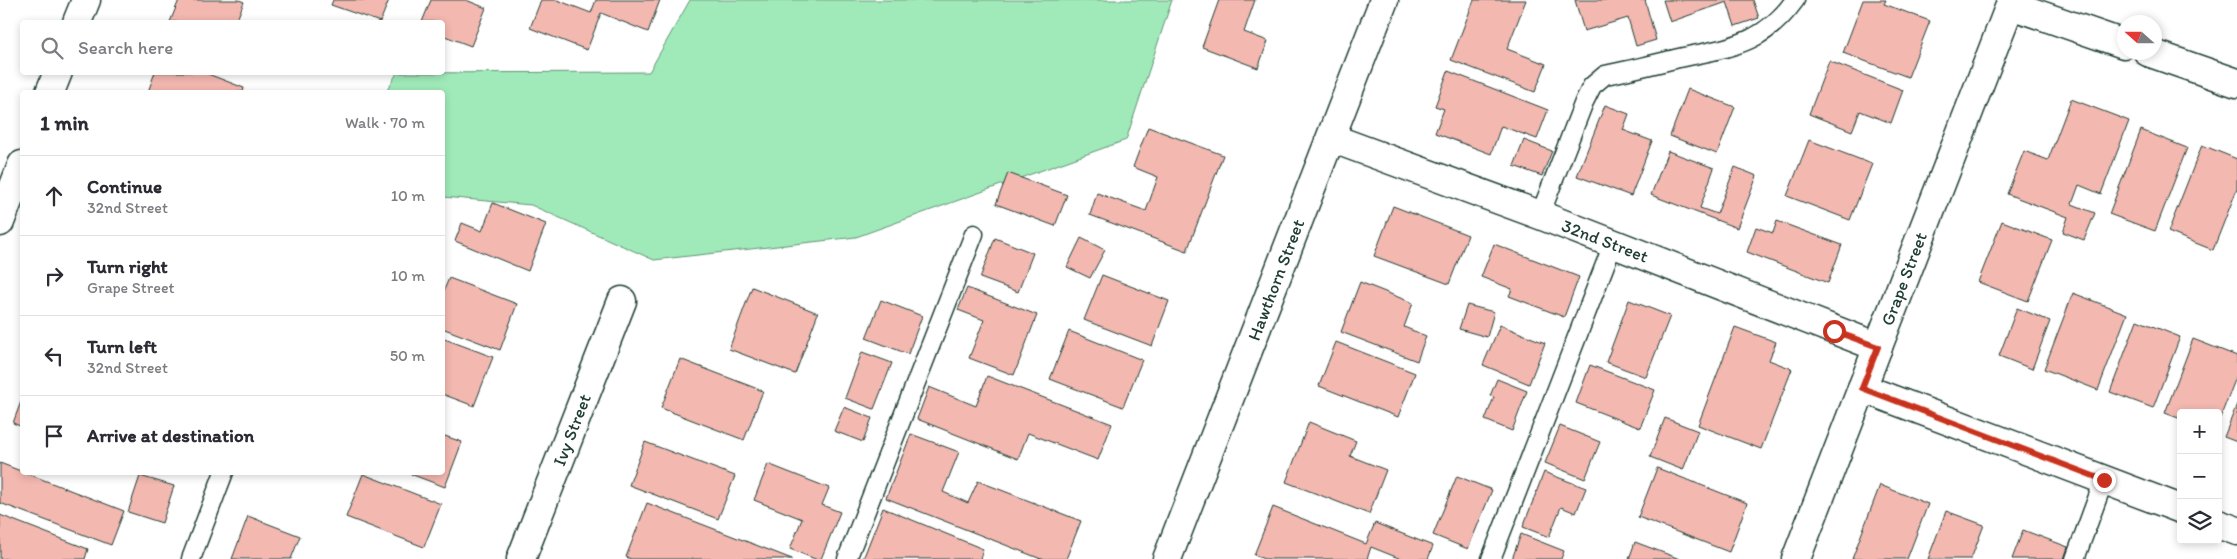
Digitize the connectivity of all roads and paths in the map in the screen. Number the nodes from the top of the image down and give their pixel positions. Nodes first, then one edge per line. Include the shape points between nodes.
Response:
1 (86, 0) edge
2 (1384, 0) edge
3 (1795, 0) edge
4 (2012, 2) edge
5 (78, 20) edge
6 (2117, 41) edge
7 (2162, 57) edge
8 (57, 75) edge
9 (2237, 83) edge
10 (51, 90) edge
11 (1331, 138) junction
12 (20, 169) edge
13 (1540, 215) junction
14 (0, 222) edge
15 (974, 234) dead end
16 (1613, 244) junction
17 (622, 301) dead end
18 (1878, 347) junction
19 (1862, 388) junction
20 (223, 475) edge
21 (2104, 480) junction
22 (2177, 507) edge
23 (2222, 525) edge
24 (2237, 531) edge
25 (191, 559) edge
26 (522, 559) edge
27 (847, 559) edge
28 (1167, 559) edge
29 (1492, 559) edge
30 (1796, 559) edge
31 (2075, 559) edge

1 - 5 street
2 - 11 street, Hawthorn Street
3 - 13 lane via 1766,31 1726,49 1605,75 1592,86 1584,102
4 - 6 street
4 - 18 street, Grape Street
7 - 9 street
8 - 10 street
11 - 13 street, 32nd Street
11 - 28 street, Hawthorn Street
12 - 14 street
13 - 16 street, 32nd Street
15 - 27 lane
16 - 18 street, 32nd Street
16 - 29 lane
17 - 26 street, Ivy Street
18 - 19 street, Grape Street
19 - 21 street
19 - 30 street, Grape Street
20 - 25 lane
21 - 22 street
21 - 31 lane
23 - 24 street

